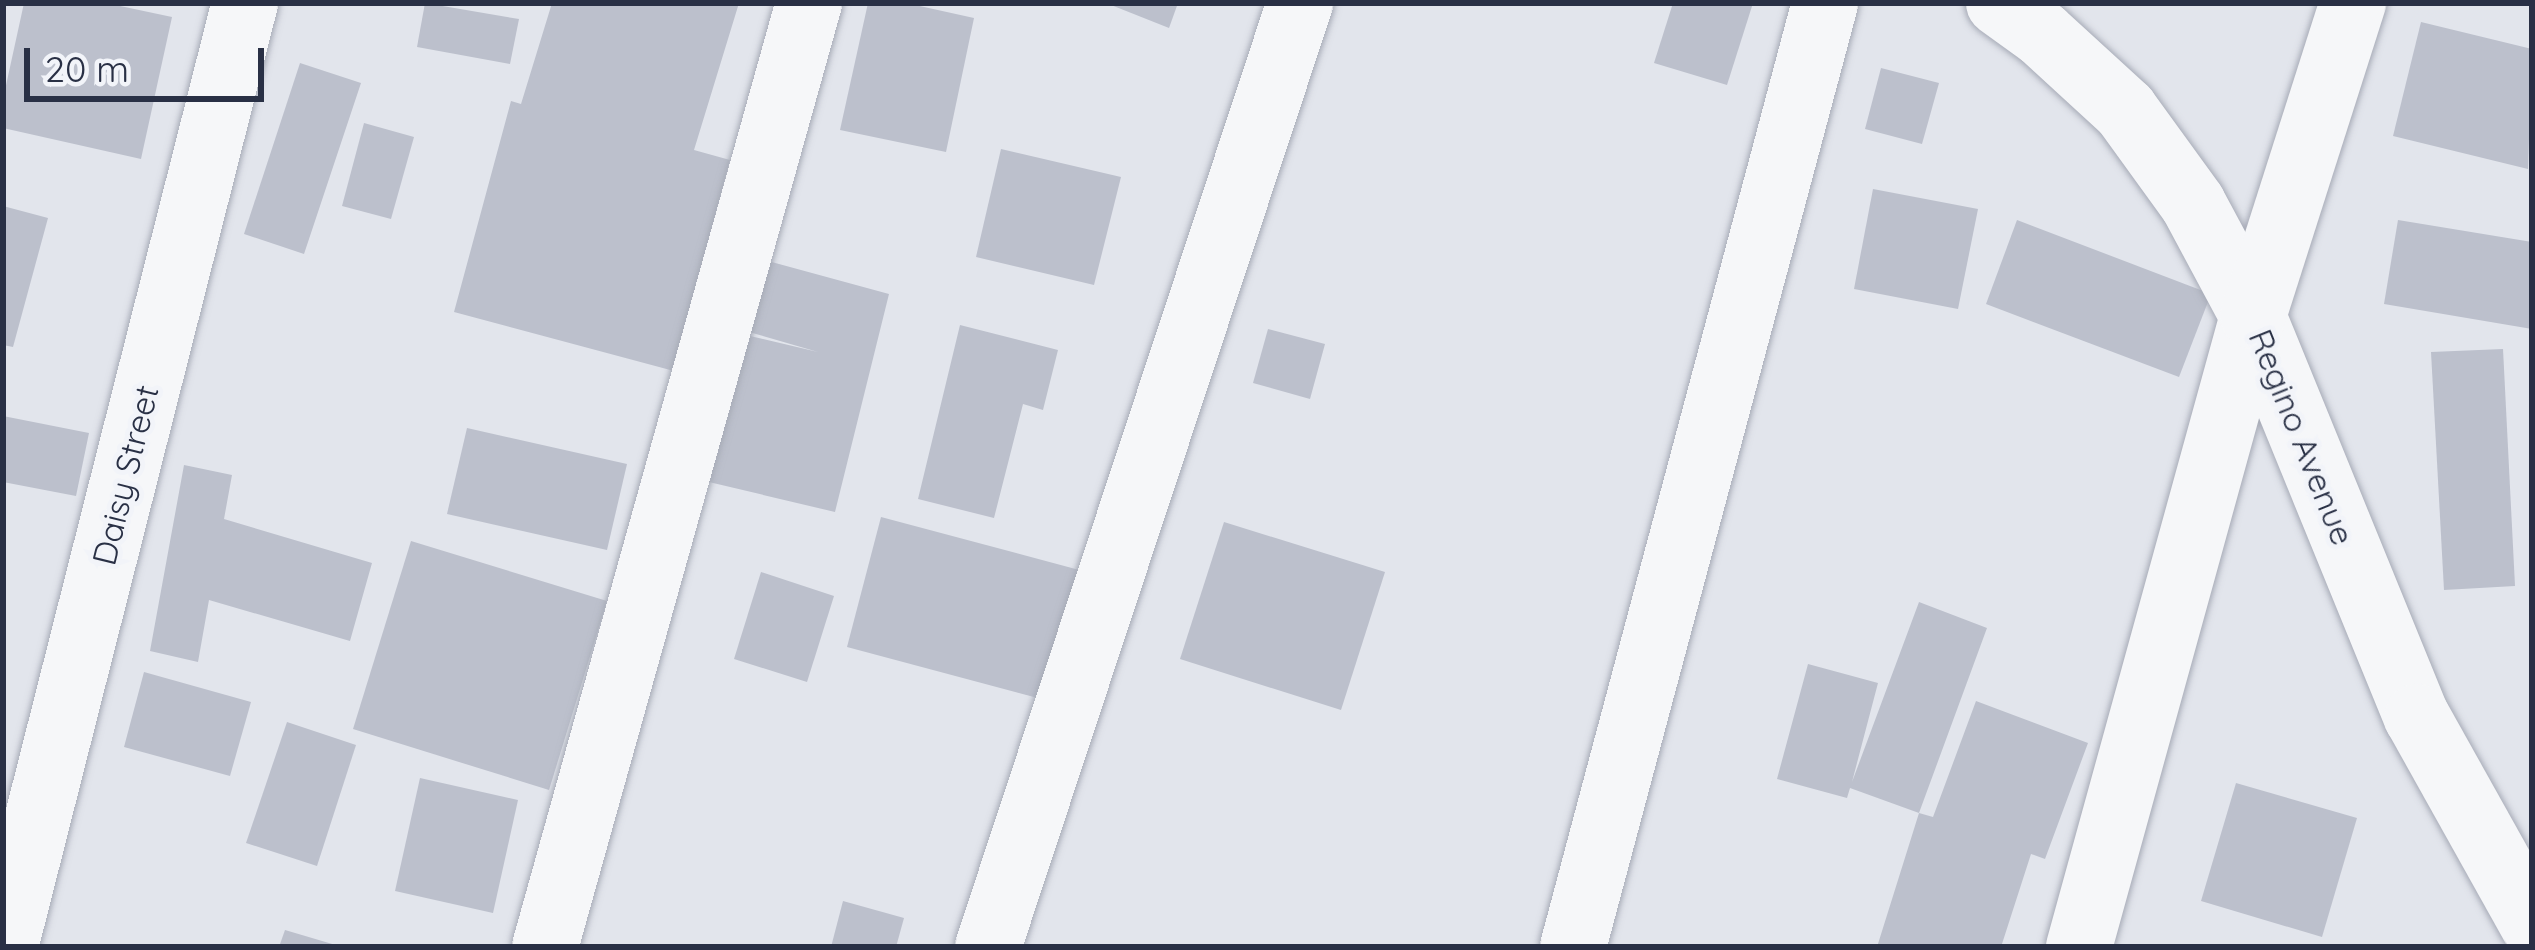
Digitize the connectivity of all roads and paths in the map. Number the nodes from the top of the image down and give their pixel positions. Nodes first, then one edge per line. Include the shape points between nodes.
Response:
1 (245, 3) edge
2 (808, 3) edge
3 (1300, 3) edge
4 (1825, 3) edge
5 (2000, 3) edge
6 (2353, 3) edge
7 (2253, 316) junction
8 (2532, 923) edge
9 (5, 947) edge
10 (545, 947) edge
11 (988, 947) edge
12 (1573, 947) edge
13 (2079, 947) edge

1 - 9 street, Daisy Street
2 - 10 street
3 - 11 street
4 - 12 street
5 - 7 street, Regino Avenue via 2125,110 2193,204
6 - 7 street
7 - 8 street, Regino Avenue via 2417,717
7 - 13 street

